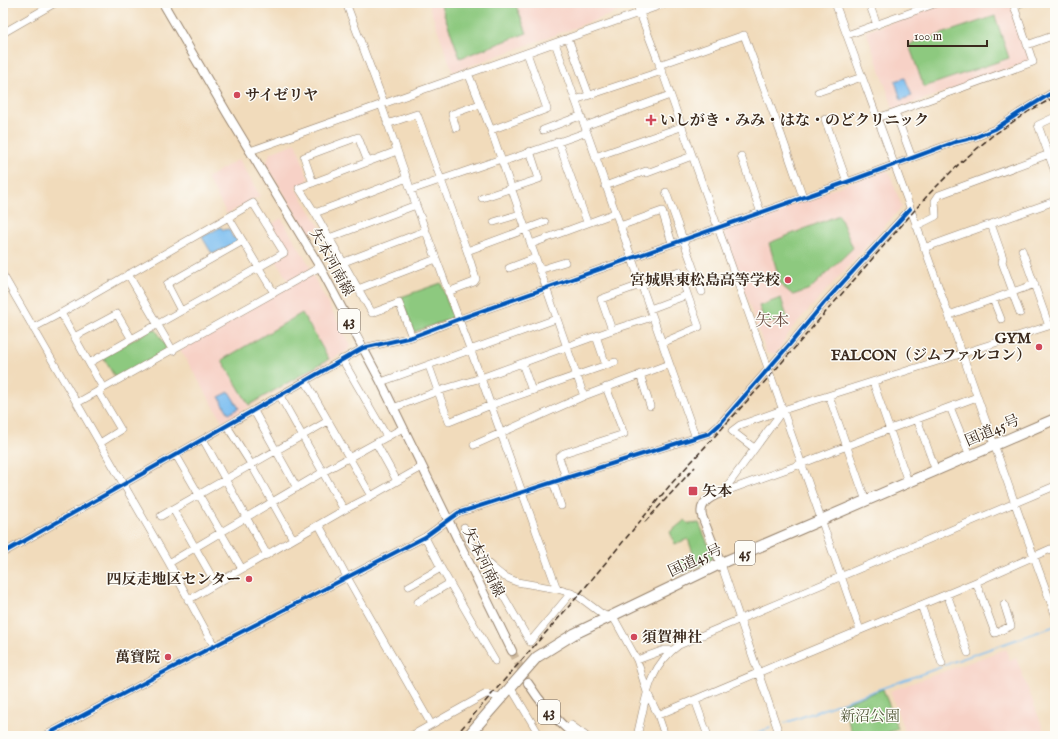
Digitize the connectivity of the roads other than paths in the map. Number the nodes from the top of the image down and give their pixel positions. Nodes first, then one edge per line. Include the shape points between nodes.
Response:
1 (56, 3) edge
2 (163, 3) edge
3 (346, 3) edge
4 (636, 3) edge
5 (667, 3) edge
6 (835, 3) edge
7 (869, 3) edge
8 (937, 3) edge
9 (1021, 3) edge
10 (640, 13) junction
11 (877, 24) junction
12 (3, 33) edge
13 (847, 35) junction
14 (1055, 35) edge
15 (568, 38) junction
16 (555, 43) junction
17 (1027, 45) junction
18 (527, 53) junction
19 (660, 68) junction
20 (468, 74) junction
21 (862, 77) junction
22 (1055, 91) edge
23 (818, 92) dead end
24 (670, 94) junction
25 (589, 95) junction
26 (575, 100) junction
27 (383, 104) junction
28 (480, 104) junction
29 (895, 112) junction
30 (580, 116) junction
31 (1055, 117) edge
32 (877, 118) junction
33 (825, 119) dead end
34 (387, 124) junction
35 (681, 127) junction
36 (456, 128) dead end
37 (586, 129) junction
38 (491, 130) junction
39 (542, 130) dead end
40 (558, 141) junction
41 (397, 151) junction
42 (530, 151) junction
43 (250, 152) junction
44 (1052, 153) edge
45 (692, 156) junction
46 (741, 156) dead end
47 (595, 157) junction
48 (912, 158) junction
49 (502, 160) junction
50 (368, 162) junction
51 (894, 164) junction
52 (1055, 172) edge
53 (407, 178) junction
54 (442, 180) junction
55 (847, 182) junction
56 (313, 183) junction
57 (605, 186) junction
58 (510, 188) junction
59 (411, 190) junction
60 (666, 192) dead end
61 (804, 197) junction
62 (482, 198) dead end
63 (1055, 201) edge
64 (416, 206) junction
65 (910, 208) junction
66 (761, 212) junction
67 (315, 213) junction
68 (614, 213) junction
69 (520, 214) junction
70 (229, 218) junction
71 (494, 222) dead end
72 (545, 222) dead end
73 (587, 222) junction
74 (991, 224) junction
75 (620, 226) junction
76 (916, 226) junction
77 (717, 228) junction
78 (525, 229) junction
79 (426, 231) junction
80 (329, 238) junction
81 (683, 239) junction
82 (243, 241) junction
83 (672, 243) junction
84 (531, 244) junction
85 (924, 248) junction
86 (1022, 250) dead end
87 (467, 251) junction
88 (632, 257) junction
89 (535, 258) junction
90 (436, 259) junction
91 (344, 262) junction
92 (565, 262) dead end
93 (259, 267) junction
94 (320, 267) junction
95 (509, 268) dead end
96 (539, 270) junction
97 (128, 274) junction
98 (3, 275) edge
99 (642, 284) junction
100 (1034, 284) junction
101 (546, 288) junction
102 (358, 289) junction
103 (274, 292) junction
104 (448, 292) junction
105 (702, 292) dead end
106 (1013, 292) junction
107 (687, 295) junction
108 (993, 299) junction
109 (650, 309) junction
110 (181, 311) junction
111 (61, 313) junction
112 (1020, 313) dead end
113 (949, 314) junction
114 (652, 317) junction
115 (459, 319) junction
116 (556, 319) junction
117 (1001, 319) dead end
118 (157, 324) junction
119 (1052, 325) edge
120 (33, 328) junction
121 (612, 330) junction
122 (596, 336) junction
123 (74, 337) junction
124 (412, 337) junction
125 (131, 338) junction
126 (662, 342) junction
127 (567, 347) junction
128 (363, 348) junction
129 (470, 350) junction
130 (172, 351) junction
131 (962, 353) junction
132 (342, 359) junction
133 (615, 362) dead end
134 (90, 363) junction
135 (522, 363) junction
136 (669, 364) junction
137 (606, 365) junction
138 (429, 366) junction
139 (768, 368) junction
140 (640, 374) junction
141 (577, 376) junction
142 (481, 378) junction
143 (306, 382) junction
144 (381, 382) junction
145 (873, 382) junction
146 (606, 387) junction
147 (101, 389) junction
148 (438, 391) junction
149 (532, 391) junction
150 (280, 396) junction
151 (584, 396) junction
152 (829, 396) junction
153 (977, 397) junction
154 (77, 403) junction
155 (491, 405) junction
156 (650, 406) dead end
157 (950, 407) junction
158 (393, 408) junction
159 (254, 410) junction
160 (783, 410) junction
161 (917, 419) junction
162 (1055, 419) edge
163 (328, 421) junction
164 (227, 426) junction
165 (403, 428) junction
166 (890, 429) junction
167 (302, 434) junction
168 (501, 434) junction
169 (387, 437) junction
170 (696, 438) junction
171 (203, 439) junction
172 (100, 443) junction
173 (376, 443) junction
174 (474, 445) dead end
175 (995, 445) junction
176 (847, 446) junction
177 (754, 448) junction
178 (276, 450) junction
179 (176, 454) junction
180 (970, 456) junction
181 (350, 458) junction
182 (251, 464) junction
183 (801, 464) junction
184 (422, 467) junction
185 (936, 471) junction
186 (323, 472) junction
187 (566, 478) junction
188 (225, 479) junction
189 (397, 481) junction
190 (553, 482) junction
191 (908, 482) junction
192 (123, 484) junction
193 (1055, 486) edge
194 (297, 488) junction
195 (726, 491) junction
196 (523, 493) junction
197 (199, 495) junction
198 (371, 496) junction
199 (866, 501) junction
200 (272, 503) junction
201 (1016, 503) junction
202 (561, 506) dead end
203 (173, 510) junction
204 (344, 510) junction
205 (161, 516) dead end
206 (246, 517) junction
207 (822, 519) junction
208 (448, 520) junction
209 (319, 525) junction
210 (464, 527) dead end
211 (221, 532) junction
212 (424, 537) junction
213 (292, 539) junction
214 (195, 547) junction
215 (1055, 547) edge
216 (3, 553) edge
217 (268, 555) junction
218 (480, 556) junction
219 (1033, 556) junction
220 (169, 563) junction
221 (721, 564) junction
222 (441, 568) junction
223 (242, 569) junction
224 (347, 577) junction
225 (841, 577) junction
226 (976, 582) junction
227 (450, 583) junction
228 (216, 584) junction
229 (409, 586) dead end
230 (557, 589) junction
231 (571, 593) junction
232 (947, 594) junction
233 (188, 600) junction
234 (418, 602) dead end
235 (1004, 604) dead end
236 (921, 605) junction
237 (1055, 614) edge
238 (608, 618) junction
239 (740, 619) junction
240 (860, 630) junction
241 (214, 646) junction
242 (672, 650) junction
243 (512, 651) tunnel mouth
244 (968, 653) dead end
245 (637, 660) junction
246 (495, 661) dead end
247 (942, 664) dead end
248 (758, 673) junction
249 (528, 683) tunnel mouth
250 (510, 686) junction
251 (647, 692) junction
252 (501, 697) junction
253 (695, 700) junction
254 (658, 715) junction
255 (431, 724) junction
256 (571, 725) dead end
257 (44, 736) edge
258 (411, 736) edge
259 (468, 736) edge
260 (540, 736) edge
261 (575, 736) edge
262 (586, 736) edge
263 (637, 736) edge
264 (665, 736) edge
265 (708, 736) edge
266 (780, 736) edge

1 - 12 street
2 - 43 main road, 矢本河南線 / 43
3 - 27 street
4 - 10 street
5 - 10 street
6 - 13 street
7 - 11 street
8 - 11 street
9 - 17 street via 1014,6
10 - 15 street
10 - 19 street
11 - 13 street
13 - 21 street
14 - 17 street
15 - 16 street
15 - 25 street
16 - 18 street
16 - 26 street
17 - 29 street via 1033,62
18 - 20 street
18 - 38 street via 547,109
19 - 24 street
19 - 25 street
19 - 61 street via 744,35
20 - 27 street
20 - 28 street
21 - 23 street
21 - 32 street
22 - 48 street via 995,129
24 - 35 street
24 - 37 street
25 - 26 street
26 - 30 street
27 - 34 street
27 - 43 street
28 - 36 street via 452,114
28 - 38 street
29 - 32 street
29 - 48 street
30 - 37 street
30 - 39 street
31 - 44 street via 1038,125
32 - 51 street
33 - 55 street
34 - 41 street
34 - 54 street via 417,114
35 - 45 street
35 - 47 street
37 - 40 street
37 - 47 street
38 - 49 street
40 - 42 street
40 - 73 street
41 - 50 street
41 - 53 street
42 - 49 street
42 - 58 street via 538,179
43 - 94 main road, 矢本河南線 / 43
44 - 52 street
44 - 76 street via 939,195 935,201 936,216
45 - 57 street
45 - 77 street
46 - 66 street
47 - 57 street
48 - 51 street
49 - 54 street
49 - 58 street
50 - 56 street
50 - 56 street via 358,137 304,157
51 - 55 street
51 - 65 street
53 - 59 street
53 - 67 street
54 - 59 street
54 - 87 street
55 - 61 street
56 - 67 street via 299,188
57 - 68 street
58 - 62 street
58 - 69 street
59 - 64 street
60 - 81 street
61 - 66 street
63 - 74 street
64 - 79 street
64 - 80 street
65 - 76 street
65 - 139 street
66 - 77 street
67 - 80 street
68 - 73 street
68 - 75 street
69 - 71 street
69 - 78 street
70 - 82 street
70 - 93 street via 253,203 284,253
70 - 97 street
72 - 78 street
73 - 84 street
74 - 85 street
74 - 106 street
75 - 83 street via 662,211
75 - 88 street
76 - 85 street
77 - 81 street
77 - 139 street
78 - 84 street
78 - 87 street
79 - 90 street
79 - 91 street
80 - 91 street
81 - 83 street
81 - 105 street
82 - 93 street
82 - 110 street via 167,284
83 - 88 street
84 - 89 street
85 - 113 street
86 - 100 street
87 - 104 street via 476,279
88 - 99 street
88 - 101 street
89 - 95 street
89 - 96 street
90 - 102 street
90 - 104 street
91 - 102 street
92 - 96 street
93 - 103 street
93 - 110 street
94 - 103 street
94 - 128 main road, 矢本河南線 / 43
96 - 101 street
97 - 111 street
97 - 118 street
98 - 120 street
99 - 107 street via 679,271
99 - 109 street
99 - 121 street via 601,299
100 - 106 street
100 - 119 street
101 - 115 street
101 - 116 street
102 - 124 street via 372,314 399,303
103 - 130 street
104 - 115 street
106 - 108 street
106 - 112 street
107 - 109 street
107 - 126 street via 699,327
108 - 113 street
108 - 117 street
109 - 114 street
110 - 118 street
111 - 120 street
111 - 123 street
113 - 131 street
114 - 121 street
114 - 126 street
115 - 124 street
115 - 129 street
116 - 127 street
116 - 129 street
118 - 125 street
118 - 130 street
119 - 131 street
120 - 154 street
121 - 122 street
122 - 127 street
122 - 137 street
123 - 125 street via 117,314
123 - 134 street
124 - 128 street
125 - 134 street
126 - 136 street
127 - 135 street
127 - 141 street
128 - 132 street
128 - 144 main road, 矢本河南線 / 43
129 - 138 street
129 - 142 street
130 - 147 street
131 - 145 street
131 - 153 street
132 - 143 street
132 - 169 street
133 - 137 street
134 - 147 street
135 - 142 street
135 - 149 street
136 - 140 street
136 - 170 street
137 - 141 street
138 - 144 street
138 - 148 street
139 - 160 street
139 - 170 street via 719,425 710,433
140 - 146 street
140 - 156 street
141 - 149 street
141 - 151 street
142 - 148 street
142 - 155 street
143 - 150 street
143 - 163 street
144 - 158 main road, 矢本河南線 / 43
145 - 152 street
145 - 166 street
146 - 151 street
146 - 187 street via 624,434 564,453 559,457
147 - 154 street
147 - 172 street via 121,430
148 - 155 street via 449,422
148 - 158 street
149 - 155 street
150 - 159 street
150 - 167 street
151 - 168 street
152 - 160 street
152 - 176 street
153 - 157 street
153 - 175 street
154 - 172 street
155 - 168 street
157 - 161 street
157 - 180 street
158 - 165 main road, 矢本河南線 / 43
159 - 164 street
159 - 178 street
160 - 177 street
160 - 177 street via 740,425 732,431
160 - 183 street
161 - 166 street
161 - 185 street
162 - 175 highway, 国道45号 / 45
163 - 167 street
163 - 181 street
164 - 171 street
164 - 182 street
165 - 169 street
165 - 184 main road, 矢本河南線 / 43
166 - 176 street
166 - 191 street
167 - 178 street
167 - 186 street
168 - 174 street
168 - 196 street
169 - 173 street
170 - 187 street
171 - 179 street
171 - 188 street
172 - 192 street
173 - 181 street
173 - 189 street
175 - 180 highway, 国道45号 / 45
175 - 201 street
176 - 183 street
176 - 199 street
177 - 195 street
178 - 182 street
178 - 194 street
179 - 192 street
179 - 197 street
180 - 185 highway, 国道45号 / 45
181 - 186 street
181 - 198 street
182 - 188 street
182 - 200 street
183 - 195 street
183 - 207 street
184 - 189 street
184 - 208 main road, 矢本河南線 / 43
185 - 191 highway, 国道45号 / 45
186 - 194 street
186 - 204 street
187 - 190 street
188 - 197 street
188 - 206 street
189 - 198 street
190 - 196 street
190 - 202 street
191 - 199 highway, 国道45号 / 45
192 - 216 street
192 - 220 street
193 - 201 street
194 - 200 street
195 - 221 main road via 708,500 701,510
196 - 208 street via 458,513
196 - 230 street
197 - 203 street
197 - 211 street
198 - 204 street
199 - 207 highway, 国道45号 / 45
200 - 206 street
200 - 213 street
201 - 219 street
201 - 225 street
203 - 205 street
203 - 214 street
204 - 209 street
206 - 211 street
206 - 217 street
207 - 221 highway, 国道45号 / 45
207 - 225 street
208 - 212 street
208 - 243 main road, 矢本河南線 / 43
209 - 213 street
209 - 224 street
210 - 218 street
211 - 214 street
211 - 223 street
212 - 222 street
212 - 224 street
213 - 217 street
214 - 220 street
214 - 228 street
215 - 219 street
217 - 223 street
218 - 230 street via 503,576 518,582
218 - 231 street via 530,642
219 - 226 street
219 - 237 street
220 - 233 street
221 - 238 highway, 国道45号 / 45
221 - 239 street
222 - 227 street
222 - 229 street
223 - 228 street
224 - 241 street
224 - 255 street
225 - 239 street
225 - 240 street
226 - 232 street
226 - 235 street via 995,633 1011,626
227 - 234 street
227 - 246 street
228 - 233 street
230 - 231 street
231 - 238 street
232 - 236 street
232 - 244 street
233 - 241 street
236 - 240 street
236 - 247 street
238 - 245 street via 615,620
238 - 250 highway, 国道45号 / 45 via 547,650
239 - 242 street
239 - 248 street
240 - 248 street
241 - 257 street
242 - 245 street via 664,650
242 - 251 street via 654,672
245 - 251 street
248 - 253 street
248 - 266 street
249 - 261 main road, 43 via 553,717
250 - 252 highway, 国道45号 / 45
250 - 260 street
251 - 254 street
251 - 263 street
252 - 255 street via 486,694
252 - 259 highway, 国道45号 / 45
253 - 254 street
253 - 265 street
254 - 264 street
255 - 258 street
256 - 262 street

